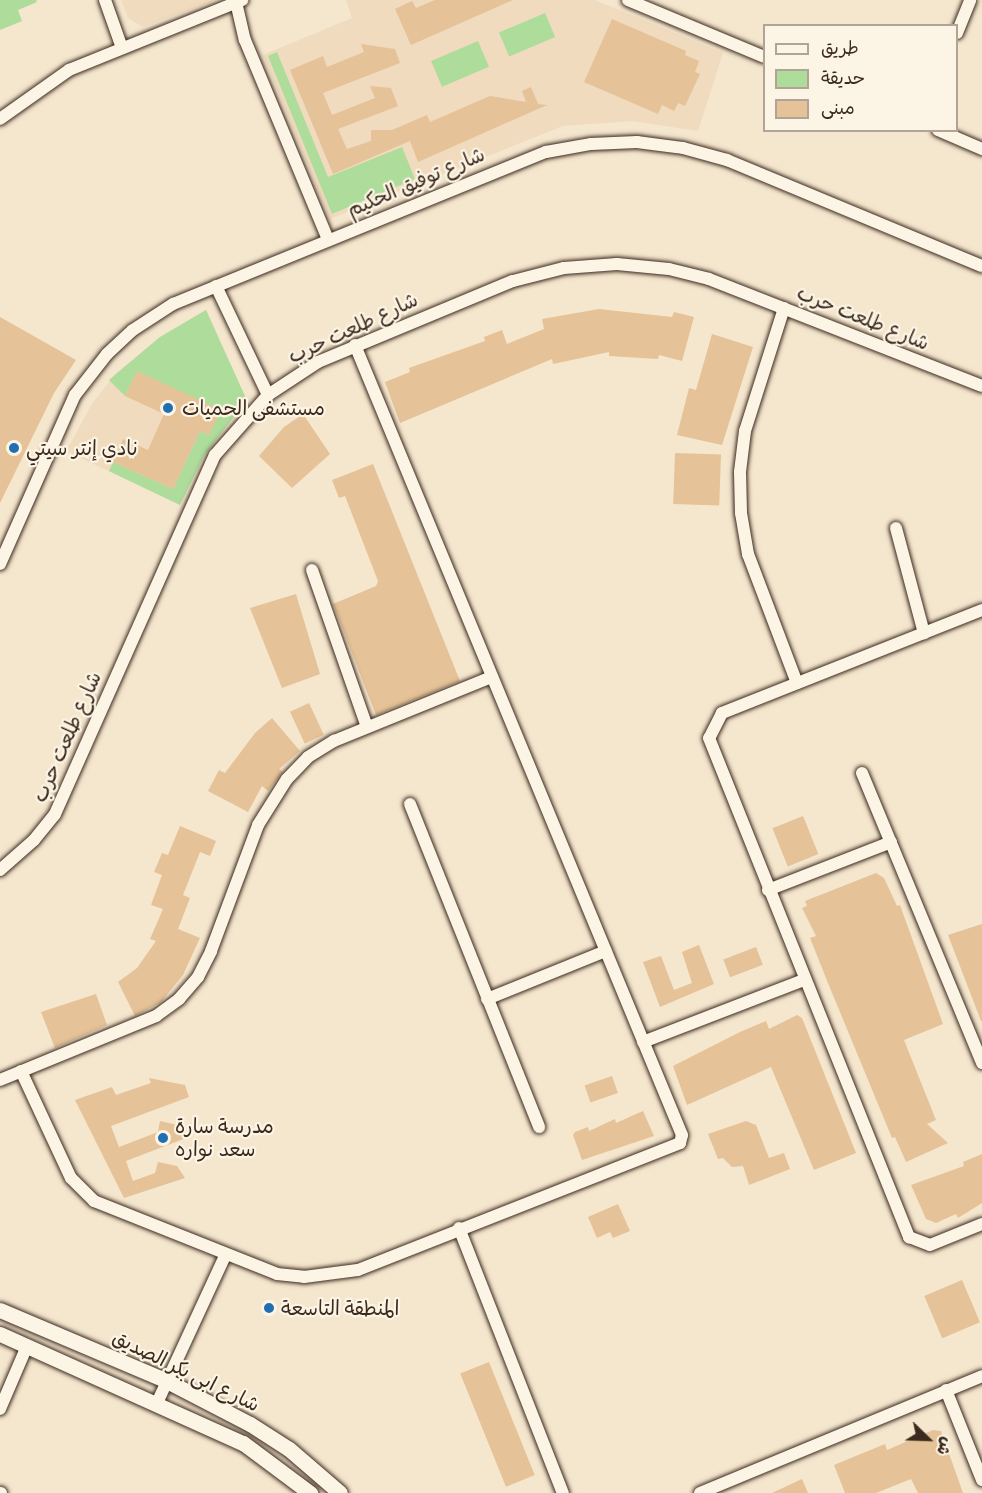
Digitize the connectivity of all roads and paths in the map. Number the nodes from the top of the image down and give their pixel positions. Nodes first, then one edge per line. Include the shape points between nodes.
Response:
1 (105, 0) edge
2 (628, 0) edge
3 (970, 0) edge
4 (239, 1) edge
5 (958, 30) edge
6 (122, 48) junction
7 (763, 56) edge
8 (0, 118) edge
9 (943, 132) edge
10 (982, 149) edge
11 (327, 240) junction
12 (982, 266) edge
13 (216, 286) junction
14 (784, 308) junction
15 (355, 345) junction
16 (982, 386) edge
17 (268, 395) junction
18 (896, 528) dead end
19 (0, 564) edge
20 (312, 570) dead end
21 (982, 610) edge
22 (924, 633) junction
23 (492, 678) junction
24 (797, 683) junction
25 (367, 727) junction
26 (862, 773) dead end
27 (410, 804) dead end
28 (891, 842) junction
29 (0, 870) edge
30 (768, 890) junction
31 (606, 951) junction
32 (804, 980) junction
33 (487, 999) junction
34 (643, 1042) junction
35 (982, 1063) edge
36 (21, 1071) junction
37 (0, 1080) edge
38 (539, 1127) dead end
39 (982, 1224) edge
40 (459, 1228) junction
41 (226, 1254) junction
42 (0, 1310) edge
43 (0, 1334) edge
44 (27, 1346) junction
45 (982, 1376) edge
46 (167, 1381) junction
47 (946, 1390) junction
48 (157, 1402) junction
49 (0, 1409) edge
50 (982, 1480) edge
51 (310, 1493) edge
52 (339, 1493) edge
53 (563, 1493) edge
54 (700, 1493) edge

1 - 6 street
2 - 7 street
3 - 5 street
4 - 6 street
4 - 11 street via 245,40
6 - 8 street via 51,80
9 - 10 street
11 - 12 street, شارع توفيق الحكيم via 546,152 591,144 637,142 683,148 727,160
11 - 13 street, شارع توفيق الحكيم
13 - 17 street
13 - 19 street, شارع توفيق الحكيم via 173,304 133,330 90,375 63,416
14 - 15 street, شارع طلعت حرب via 686,273 643,266 591,265 513,281
14 - 16 street, شارع طلعت حرب
14 - 24 street via 745,431 741,513 748,554
15 - 17 street, شارع طلعت حرب via 300,371
15 - 23 street
17 - 29 street, شارع طلعت حرب via 226,438 205,472 55,814 34,840
18 - 22 street
20 - 25 street
21 - 22 street
22 - 24 street
23 - 25 street
23 - 31 street
24 - 30 street via 722,713 709,738
25 - 36 street via 317,752 287,779 258,825 211,951 198,977 179,999 156,1016
26 - 28 street
27 - 33 street
28 - 30 street
28 - 35 street
30 - 32 street
31 - 33 street
31 - 34 street
32 - 34 street
32 - 39 street via 909,1237 930,1245
33 - 38 street
34 - 40 street via 681,1135 680,1143
36 - 37 street
36 - 41 street via 71,1178 82,1190 108,1209
40 - 41 street via 358,1270 331,1276 277,1274
40 - 53 street
41 - 46 street
42 - 46 main road, شارع ابى بكر الصديق
43 - 44 main road, شارع ابى بكر الصديق
44 - 48 main road, شارع ابى بكر الصديق
44 - 49 street
45 - 47 street
46 - 48 street
46 - 52 main road, شارع ابى بكر الصديق via 289,1449
47 - 50 street
47 - 54 street
48 - 51 main road, شارع ابى بكر الصديق via 243,1443

